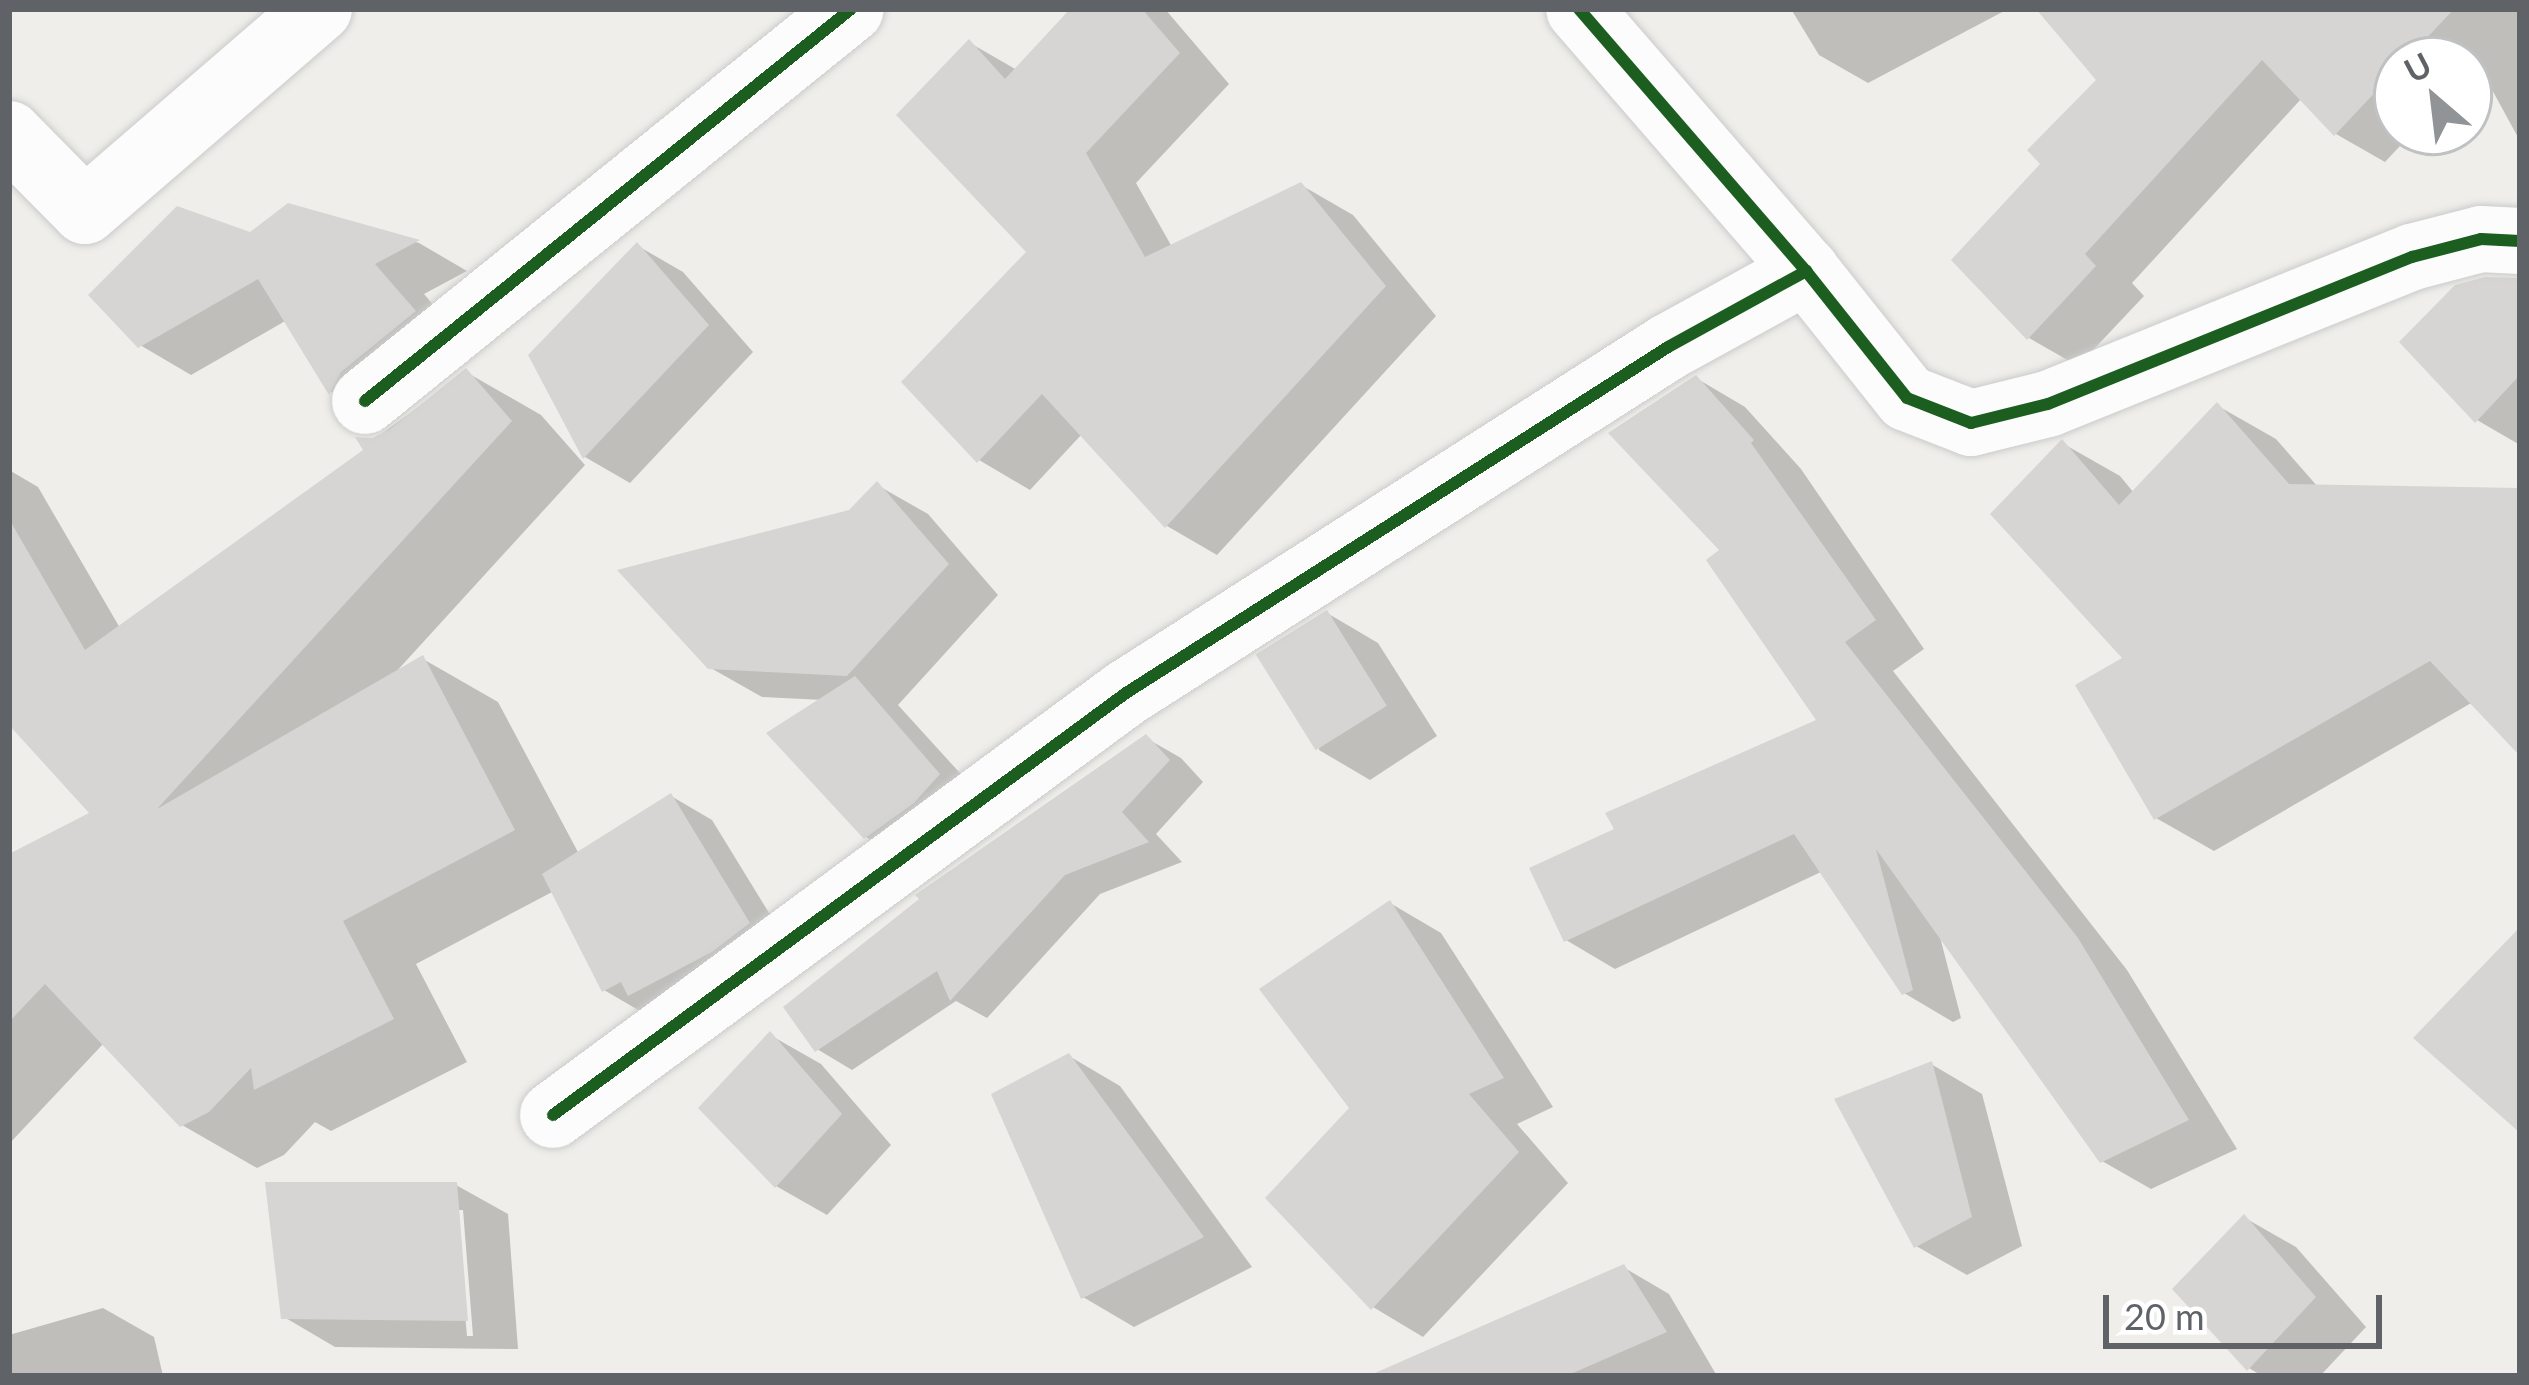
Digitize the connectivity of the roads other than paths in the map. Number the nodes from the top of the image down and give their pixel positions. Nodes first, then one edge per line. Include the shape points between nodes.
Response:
1 (319, 9) edge
2 (851, 9) edge
3 (1579, 9) edge
4 (9, 134) edge
5 (2520, 241) edge
6 (1806, 271) junction
7 (364, 401) dead end
8 (553, 1115) dead end

1 - 4 street via 85,211
2 - 7 street
3 - 6 street
5 - 6 street via 2481,239 2412,256 2048,404 1971,422 1907,398
6 - 8 street via 1668,347 1126,693

